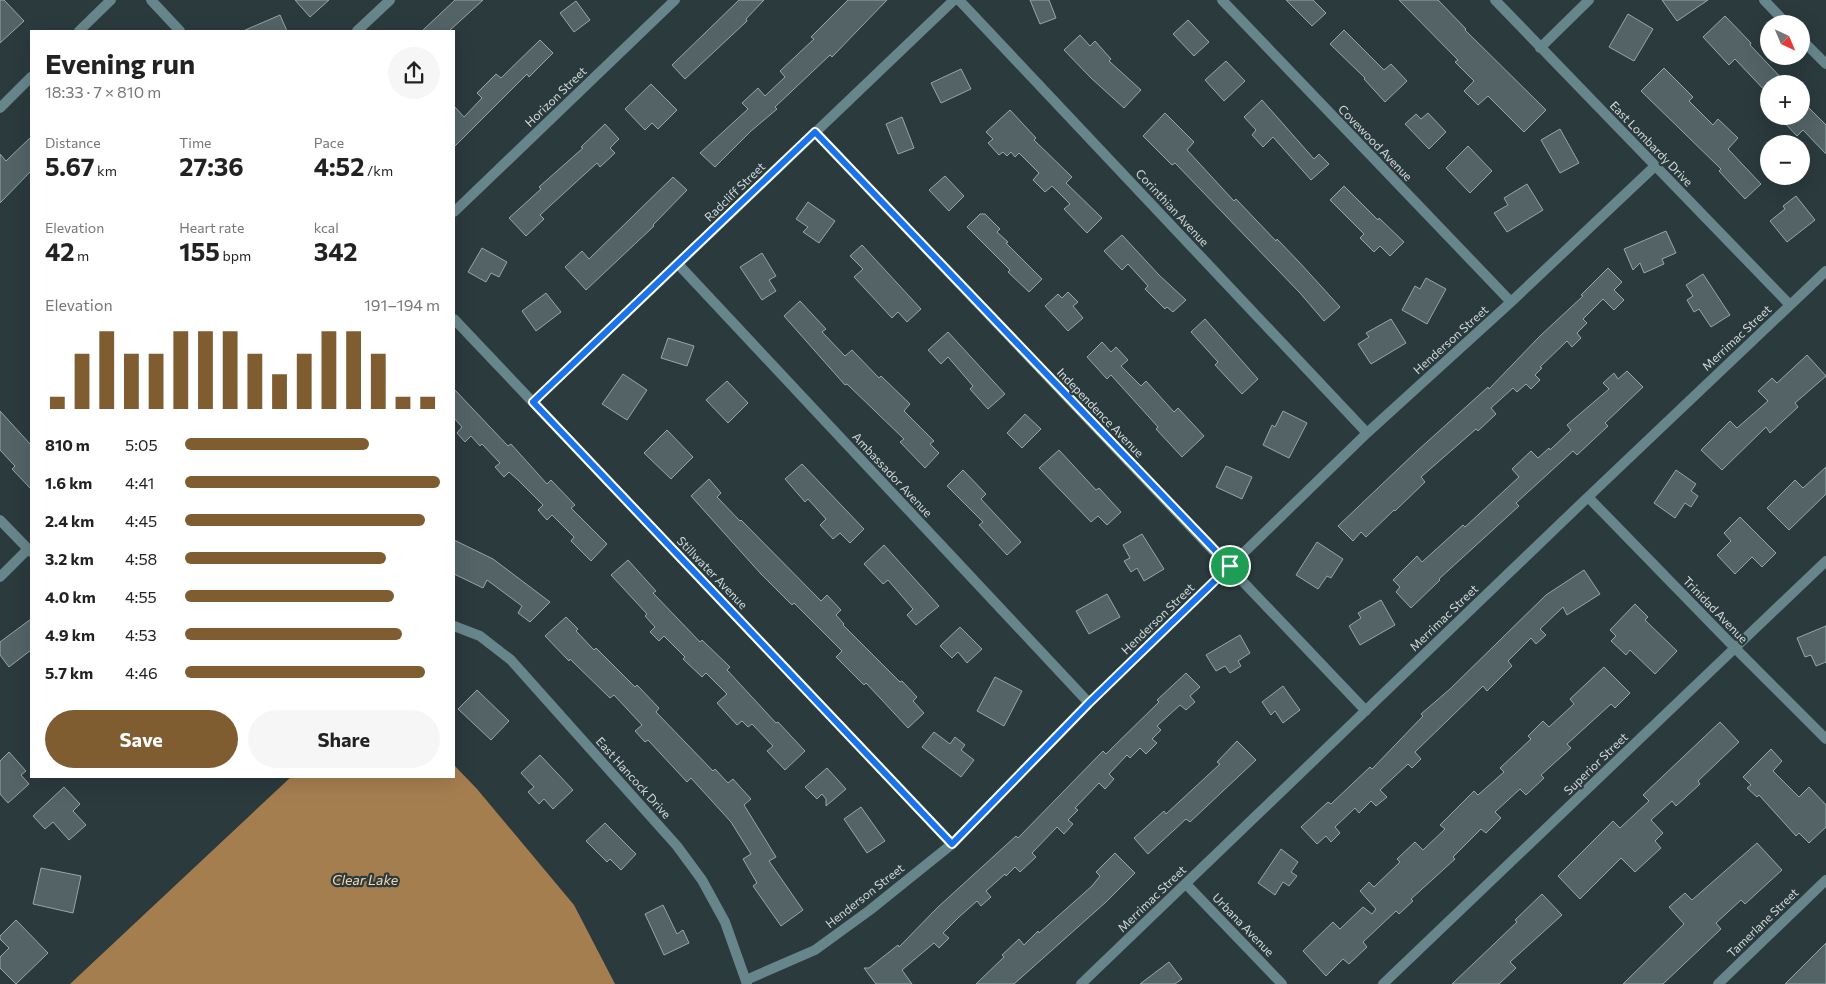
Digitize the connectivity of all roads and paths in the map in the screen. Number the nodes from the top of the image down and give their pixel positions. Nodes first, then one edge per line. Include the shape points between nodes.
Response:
1 (111, 0) edge
2 (151, 0) edge
3 (390, 0) edge
4 (675, 0) edge
5 (954, 0) edge
6 (959, 0) edge
7 (1222, 0) edge
8 (1495, 0) edge
9 (1589, 0) edge
10 (1764, 0) edge
11 (1778, 15) edge
12 (80, 30) edge
13 (179, 30) edge
14 (358, 30) edge
15 (1810, 47) edge
16 (1540, 48) junction
17 (1826, 64) edge
18 (30, 78) edge
19 (0, 108) edge
20 (815, 132) junction
21 (1655, 166) junction
22 (455, 211) edge
23 (678, 264) junction
24 (1826, 271) edge
25 (1510, 302) junction
26 (1790, 305) junction
27 (455, 320) edge
28 (533, 402) junction
29 (1368, 433) junction
30 (1588, 497) junction
31 (0, 520) edge
32 (30, 551) edge
33 (1826, 561) edge
34 (1230, 566) junction
35 (0, 577) edge
36 (455, 626) edge
37 (1735, 648) junction
38 (1089, 703) junction
39 (1366, 711) junction
40 (1826, 739) edge
41 (952, 844) junction
42 (1826, 880) edge
43 (1186, 884) junction
44 (747, 982) edge
45 (1081, 984) edge
46 (1282, 984) edge
47 (1383, 984) edge
48 (1718, 984) edge

1 - 12 street
2 - 13 street
3 - 14 street
4 - 22 street, Horizon Street
5 - 20 street, Radcliff Street
6 - 29 street, Corinthian Avenue
7 - 25 street, Covewood Avenue
8 - 16 street, East Lombardy Drive
9 - 16 street
10 - 11 street
15 - 17 street
16 - 21 street, East Lombardy Drive
18 - 19 street
20 - 23 street, Radcliff Street
20 - 34 street, Independence Avenue
21 - 25 street, Henderson Street
21 - 26 street, East Lombardy Drive
23 - 28 street, Radcliff Street
23 - 38 street, Ambassador Avenue
24 - 26 street, Merrimac Street
25 - 29 street, Henderson Street
26 - 30 street, Merrimac Street
27 - 28 street, Stillwater Avenue
28 - 41 street, Stillwater Avenue
29 - 34 street, Henderson Street
30 - 37 street, Trinidad Avenue
30 - 39 street, Merrimac Street
31 - 32 street
32 - 35 street
33 - 37 street, Superior Street
34 - 38 street, Henderson Street
34 - 39 street, Independence Avenue
36 - 44 street, East Hancock Drive via 480,636 510,660 677,846 702,880 725,922
37 - 40 street, Trinidad Avenue
37 - 47 street, Superior Street
38 - 41 street, Henderson Street
39 - 43 street, Merrimac Street
41 - 44 street, Henderson Street via 815,950
42 - 48 street, Tamerlane Street
43 - 45 street, Merrimac Street
43 - 46 street, Urbana Avenue

